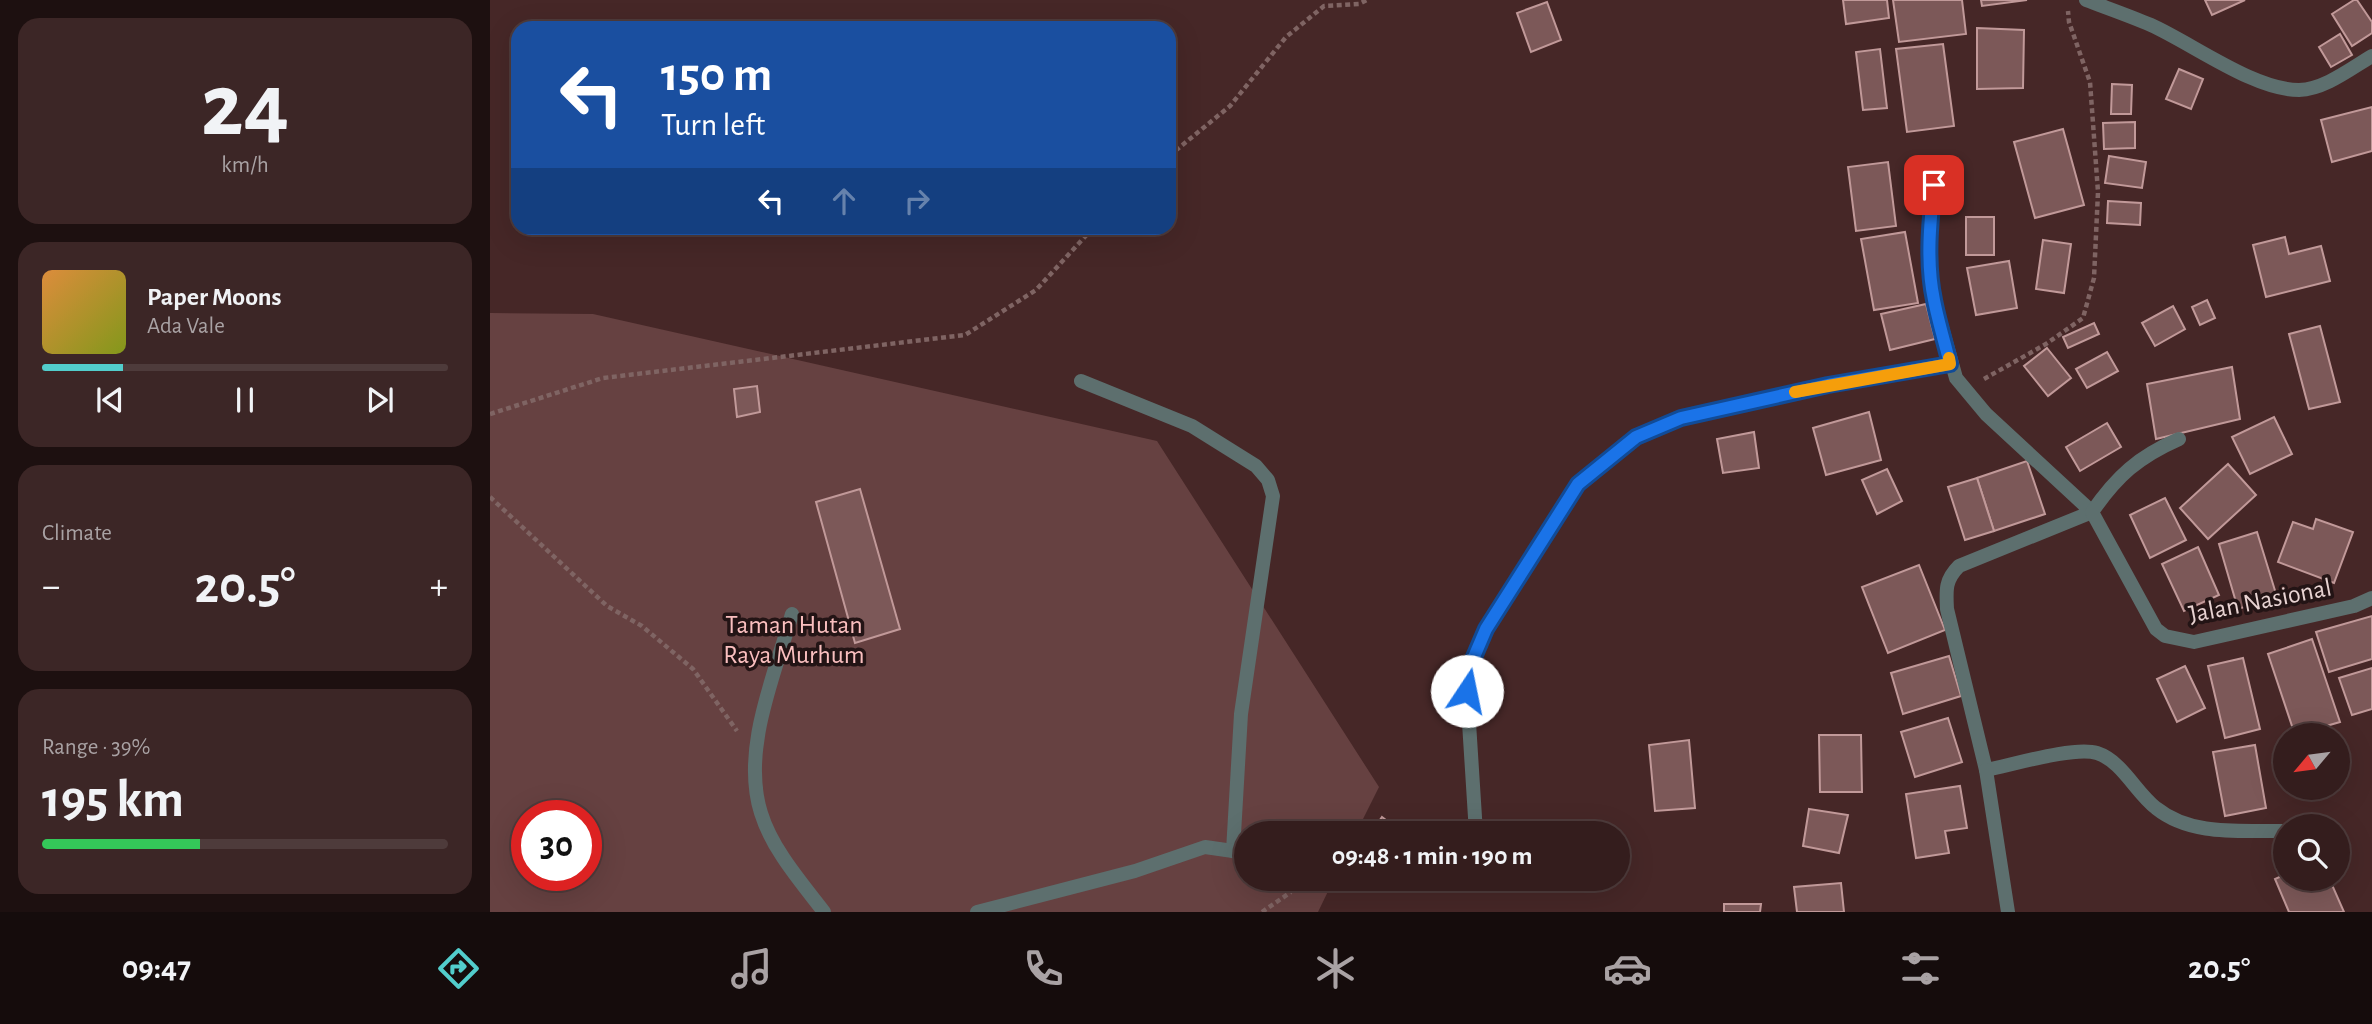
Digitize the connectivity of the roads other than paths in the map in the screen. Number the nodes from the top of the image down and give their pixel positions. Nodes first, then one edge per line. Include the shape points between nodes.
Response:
1 (2086, 0) edge
2 (2372, 56) edge
3 (1935, 168) dead end
4 (1950, 364) junction
5 (1082, 381) dead end
6 (2179, 439) dead end
7 (2092, 512) junction
8 (2372, 598) edge
9 (792, 614) dead end
10 (1986, 770) junction
11 (1239, 821) edge
12 (1475, 821) edge
13 (2273, 831) edge
14 (1234, 853) edge
15 (824, 912) edge
16 (977, 912) edge
17 (2008, 912) edge

1 - 2 street via 2152,26 2278,88 2301,90 2325,83
3 - 4 street, Jalan Nasional via 1930,267
4 - 7 street, Jalan Nasional via 1964,390
4 - 12 street via 1681,418 1636,437 1578,484 1486,629 1471,664 1467,691
5 - 11 street via 1192,426 1256,466 1268,480 1273,496 1241,714
6 - 7 street via 2124,472
7 - 8 street, Jalan Nasional via 2156,629 2172,638 2194,642
7 - 10 street via 1959,566 1945,587
9 - 15 street via 769,684 755,788 769,831
10 - 13 street via 2075,752 2098,753 2174,819 2200,829
10 - 17 street
14 - 16 street via 1205,847 1135,871

